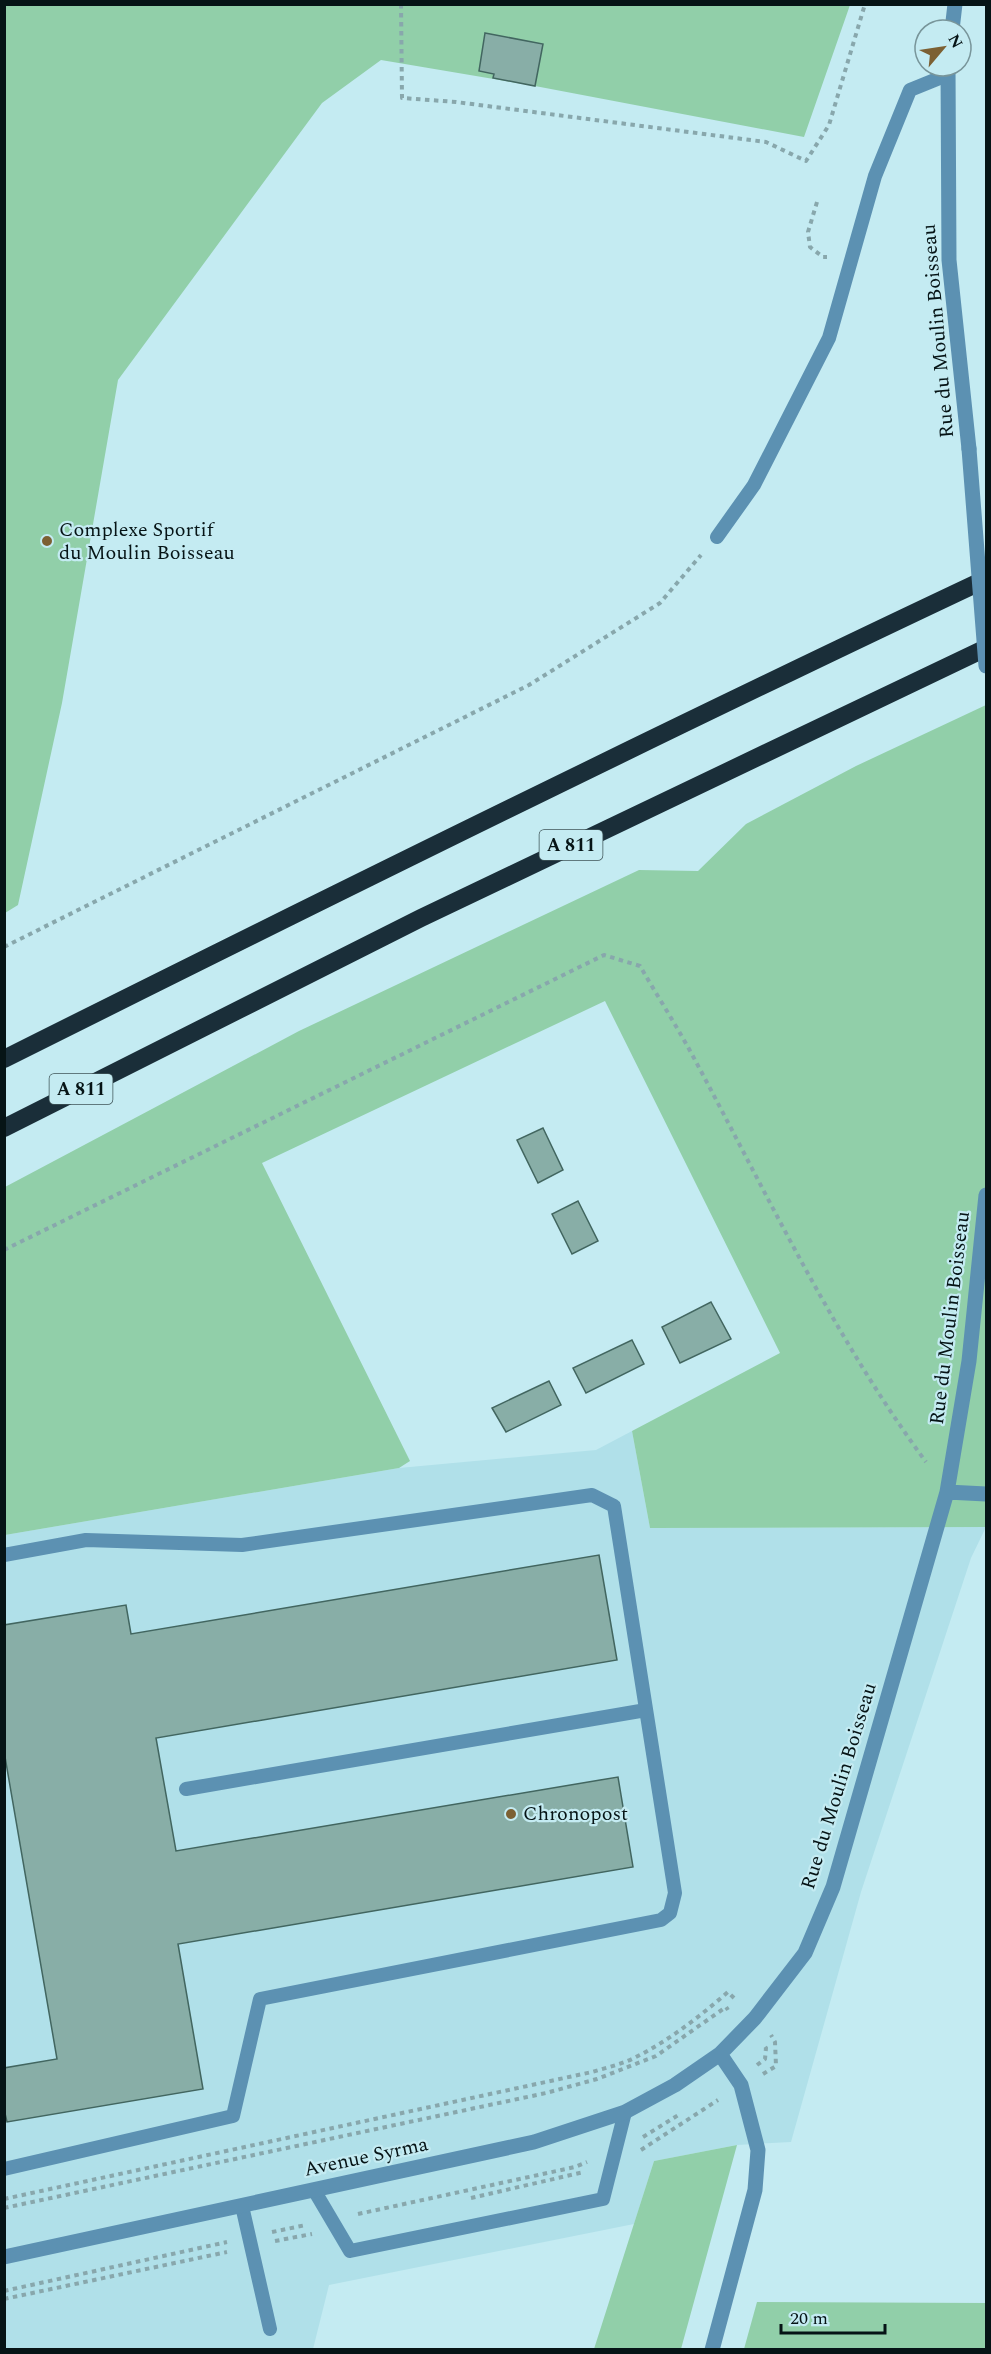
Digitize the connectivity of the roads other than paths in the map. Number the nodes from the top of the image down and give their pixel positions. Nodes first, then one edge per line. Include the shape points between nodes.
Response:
1 (934, 78) edge
2 (948, 78) edge
3 (717, 537) road end
4 (987, 579) edge
5 (987, 648) edge
6 (987, 666) edge
7 (4, 1059) edge
8 (4, 1128) edge
9 (987, 1195) edge
10 (947, 1492) junction
11 (987, 1494) edge
12 (4, 1555) edge
13 (646, 1710) junction
14 (186, 1789) dead end
15 (720, 2054) junction
16 (626, 2112) junction
17 (4, 2169) edge
18 (314, 2190) junction
19 (242, 2206) junction
20 (4, 2257) edge
21 (270, 2329) dead end
22 (712, 2349) edge

1 - 3 lane via 910,90 875,176 829,338 754,485
2 - 6 street, Rue du Moulin Boisseau, bridge via 949,260
4 - 7 highway via 445,839
5 - 8 highway, A 811 via 421,918
9 - 10 street, Rue du Moulin Boisseau via 969,1361
10 - 11 street
10 - 15 street, Rue du Moulin Boisseau via 833,1887 805,1953 755,2018
12 - 13 lane via 86,1540 242,1545 592,1496 614,1506
13 - 14 lane
13 - 17 lane via 675,1893 670,1913 661,1920 260,1999 233,2116
15 - 16 street, Avenue Syrma
15 - 22 street via 741,2085 758,2150 756,2190
16 - 18 street, Avenue Syrma via 534,2142
16 - 18 lane via 603,2199 350,2251
18 - 19 street, Avenue Syrma
19 - 20 street, Avenue Syrma
19 - 21 lane

